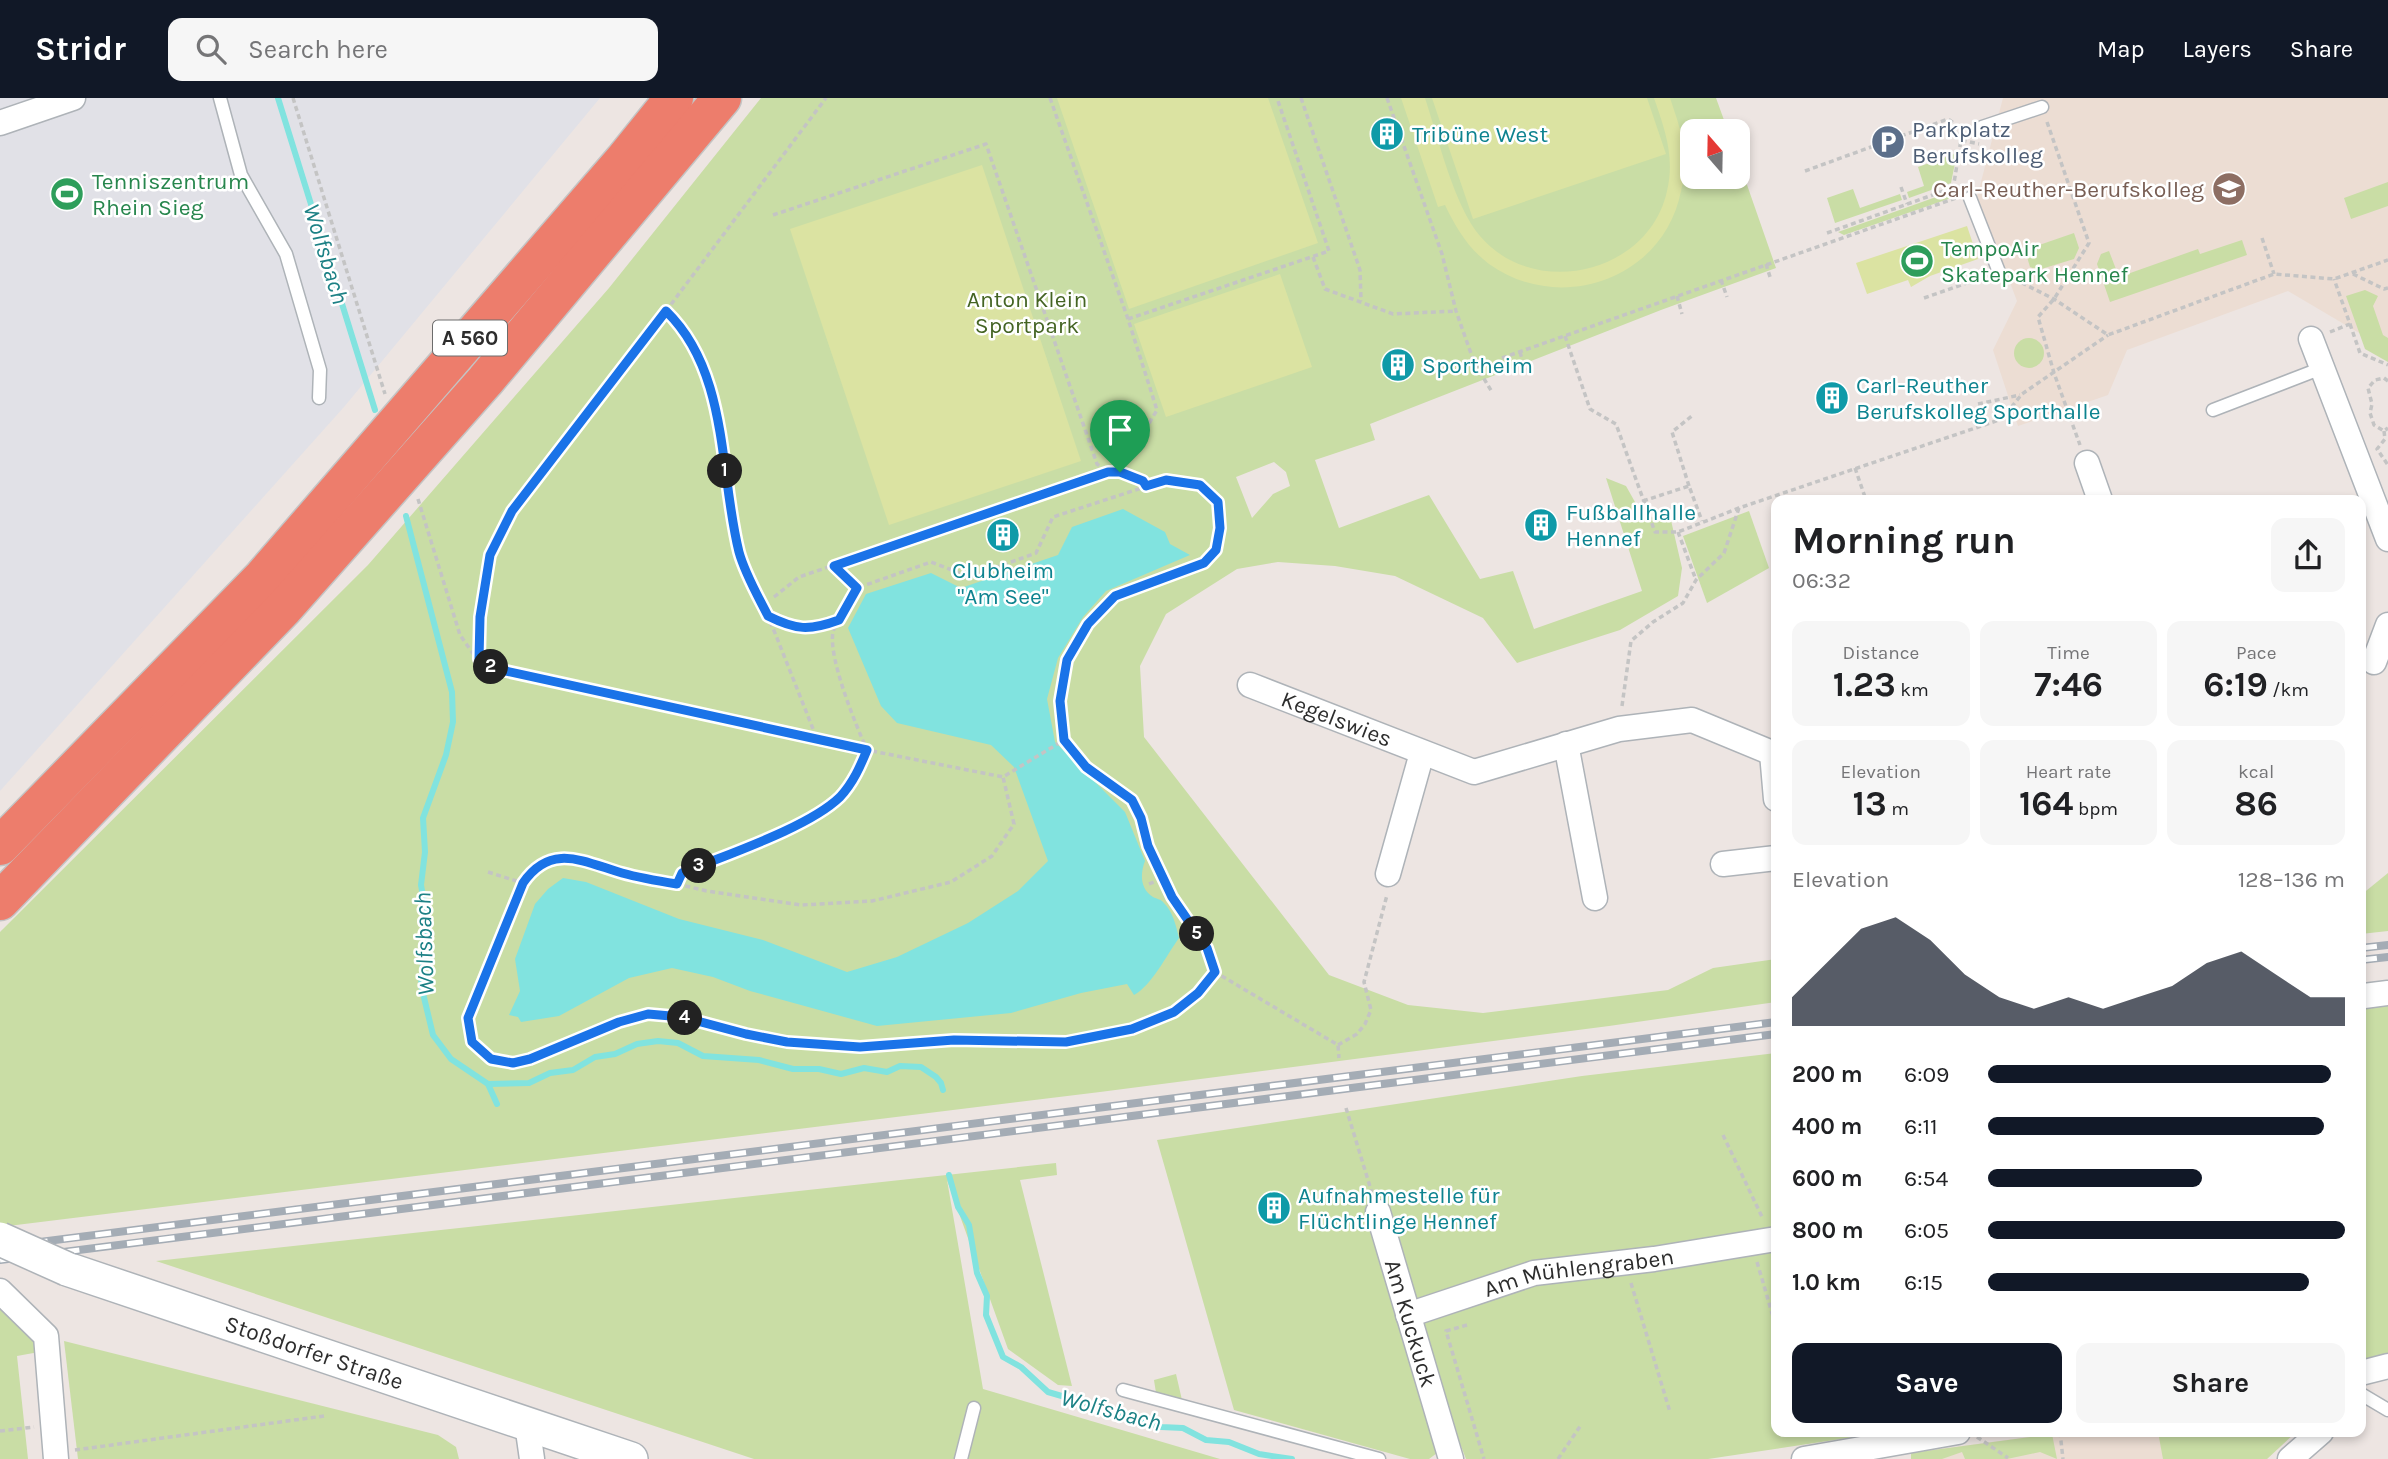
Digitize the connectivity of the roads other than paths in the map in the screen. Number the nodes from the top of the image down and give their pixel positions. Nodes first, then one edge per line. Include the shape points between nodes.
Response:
1 (73, 98) edge
2 (220, 98) edge
3 (674, 98) edge
4 (722, 98) edge
5 (2042, 107) road end
6 (0, 123) edge
7 (1982, 127) dead end
8 (1970, 198) dead end
9 (1999, 272) road end
10 (2311, 339) road end
11 (2322, 368) junction
12 (319, 398) dead end
13 (2213, 410) dead end
14 (2087, 463) road end
15 (2098, 495) edge
16 (2388, 538) edge
17 (2388, 625) edge
18 (2374, 664) edge
19 (1250, 685) dead end
20 (1566, 744) junction
21 (1771, 751) edge
22 (1422, 753) junction
23 (0, 846) edge
24 (1771, 859) edge
25 (1723, 864) dead end
26 (1388, 874) road end
27 (1595, 898) dead end
28 (0, 901) edge
29 (1378, 1212) road end
30 (0, 1239) edge
31 (1767, 1241) edge
32 (0, 1291) edge
33 (1408, 1315) junction
34 (2388, 1366) edge
35 (2366, 1372) edge
36 (1123, 1390) dead end
37 (2366, 1397) edge
38 (974, 1408) dead end
39 (2388, 1410) edge
40 (527, 1424) junction
41 (1929, 1437) edge
42 (2315, 1437) edge
43 (56, 1456) edge
44 (531, 1459) edge
45 (631, 1459) edge
46 (961, 1459) edge
47 (1379, 1459) edge
48 (1451, 1459) edge
49 (1804, 1459) edge
50 (2290, 1459) edge

1 - 6 street
2 - 12 lane via 241,174 286,254 320,370
3 - 23 highway, A 560 via 263,577
4 - 28 highway, A 560 via 485,381 284,608
5 - 7 lane
8 - 9 lane
10 - 11 street
11 - 13 lane
11 - 16 street
14 - 15 street
17 - 18 street
19 - 22 street, Kegelswies
20 - 21 street, Kegelswies via 1619,729 1692,720
20 - 22 street, Kegelswies via 1474,772
20 - 27 street
22 - 26 street
24 - 25 street
29 - 33 street, Am Kuckuck
30 - 40 main road, Stoßdorfer Straße, bridge via 67,1269
31 - 33 street, Am Mühlengraben via 1534,1273
32 - 43 street via 46,1336
33 - 48 street, Am Kuckuck
34 - 35 street
36 - 47 lane
37 - 39 lane
38 - 46 lane
40 - 44 street
40 - 45 main road, Stoßdorfer Straße
41 - 49 street
42 - 50 street

